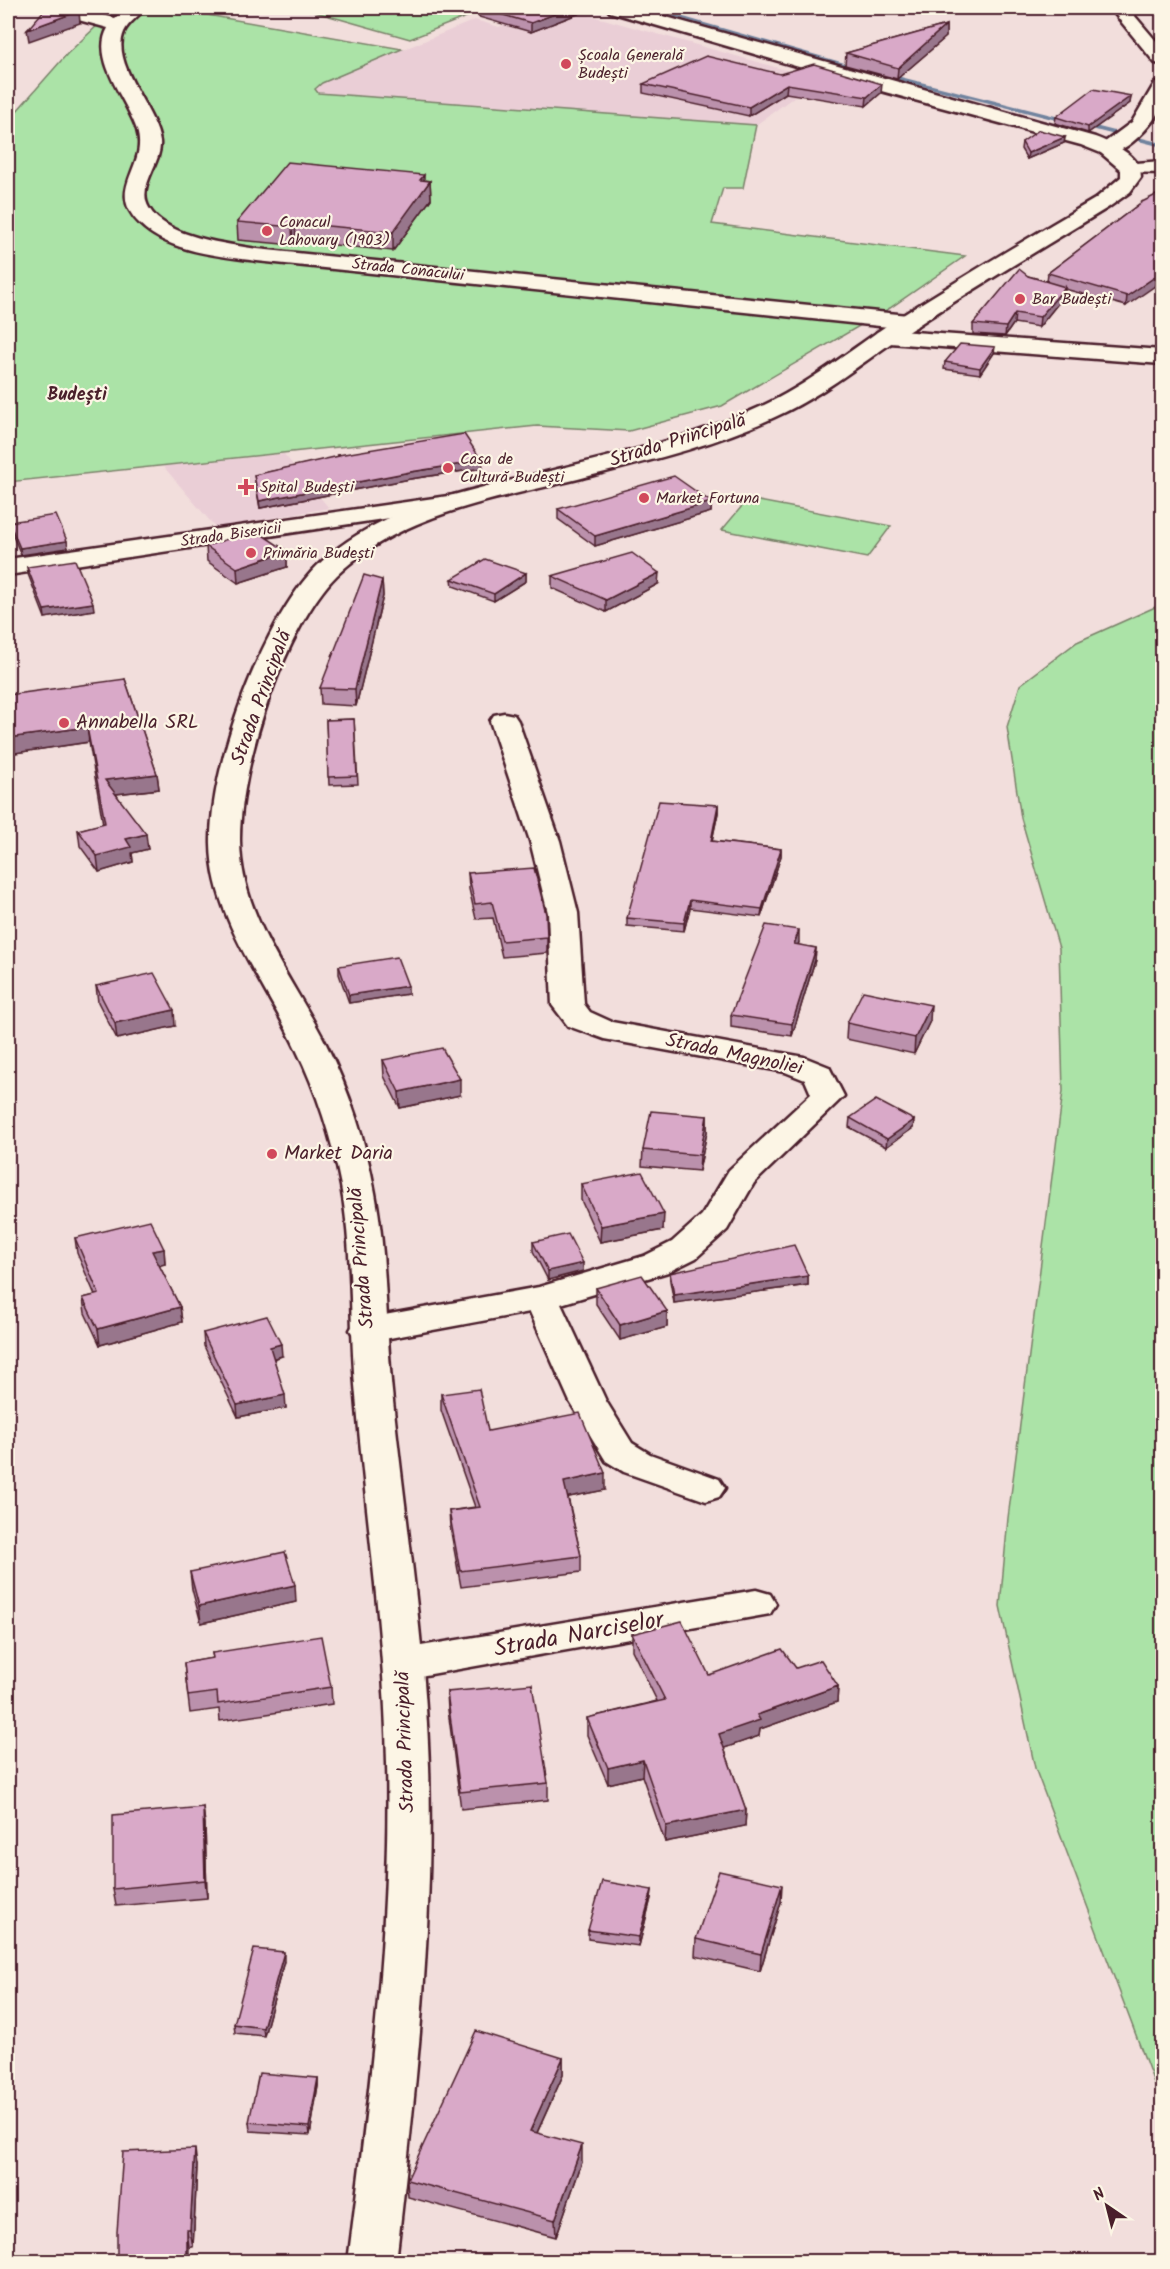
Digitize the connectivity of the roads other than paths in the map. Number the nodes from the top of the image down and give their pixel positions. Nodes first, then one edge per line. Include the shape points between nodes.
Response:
1 (55, 8) edge
2 (136, 8) edge
3 (616, 8) edge
4 (1119, 8) edge
5 (120, 25) junction
6 (1162, 59) edge
7 (1162, 87) edge
8 (1119, 142) junction
9 (1162, 167) edge
10 (1131, 168) junction
11 (896, 330) junction
12 (1162, 357) edge
13 (455, 502) junction
14 (8, 567) edge
15 (504, 721) dead end
16 (541, 1298) junction
17 (368, 1330) junction
18 (706, 1488) dead end
19 (756, 1604) dead end
20 (403, 1664) junction
21 (372, 2262) edge

1 - 5 main road
2 - 5 main road, Strada Conacului
3 - 8 main road via 1088,141
4 - 6 main road
5 - 11 main road, Strada Conacului via 112,51 150,141 137,183 138,209 178,236 201,245 256,255
7 - 8 main road via 1140,126
8 - 10 main road
9 - 10 main road
10 - 11 main road, Strada Principală via 1131,177 1123,188 1102,203
11 - 12 main road, Strada Conacului
11 - 13 main road, Strada Principală via 807,391 736,425
13 - 14 main road, Strada Bisericii
13 - 17 main road, Strada Principală via 380,533 348,554 312,587 283,634 262,685 229,793 225,824 232,890 314,1050 348,1147 360,1199
15 - 16 main road, Strada Magnoliei via 545,841 563,913 568,1005 579,1019 604,1030 793,1064 818,1074 828,1096 741,1177 715,1222 684,1250 656,1264
16 - 17 main road, Strada Magnoliei
16 - 18 main road via 588,1402 619,1452 637,1463
17 - 20 main road, Strada Principală
19 - 20 main road, Strada Narciselor
20 - 21 main road, Strada Principală via 409,1871 397,2048

